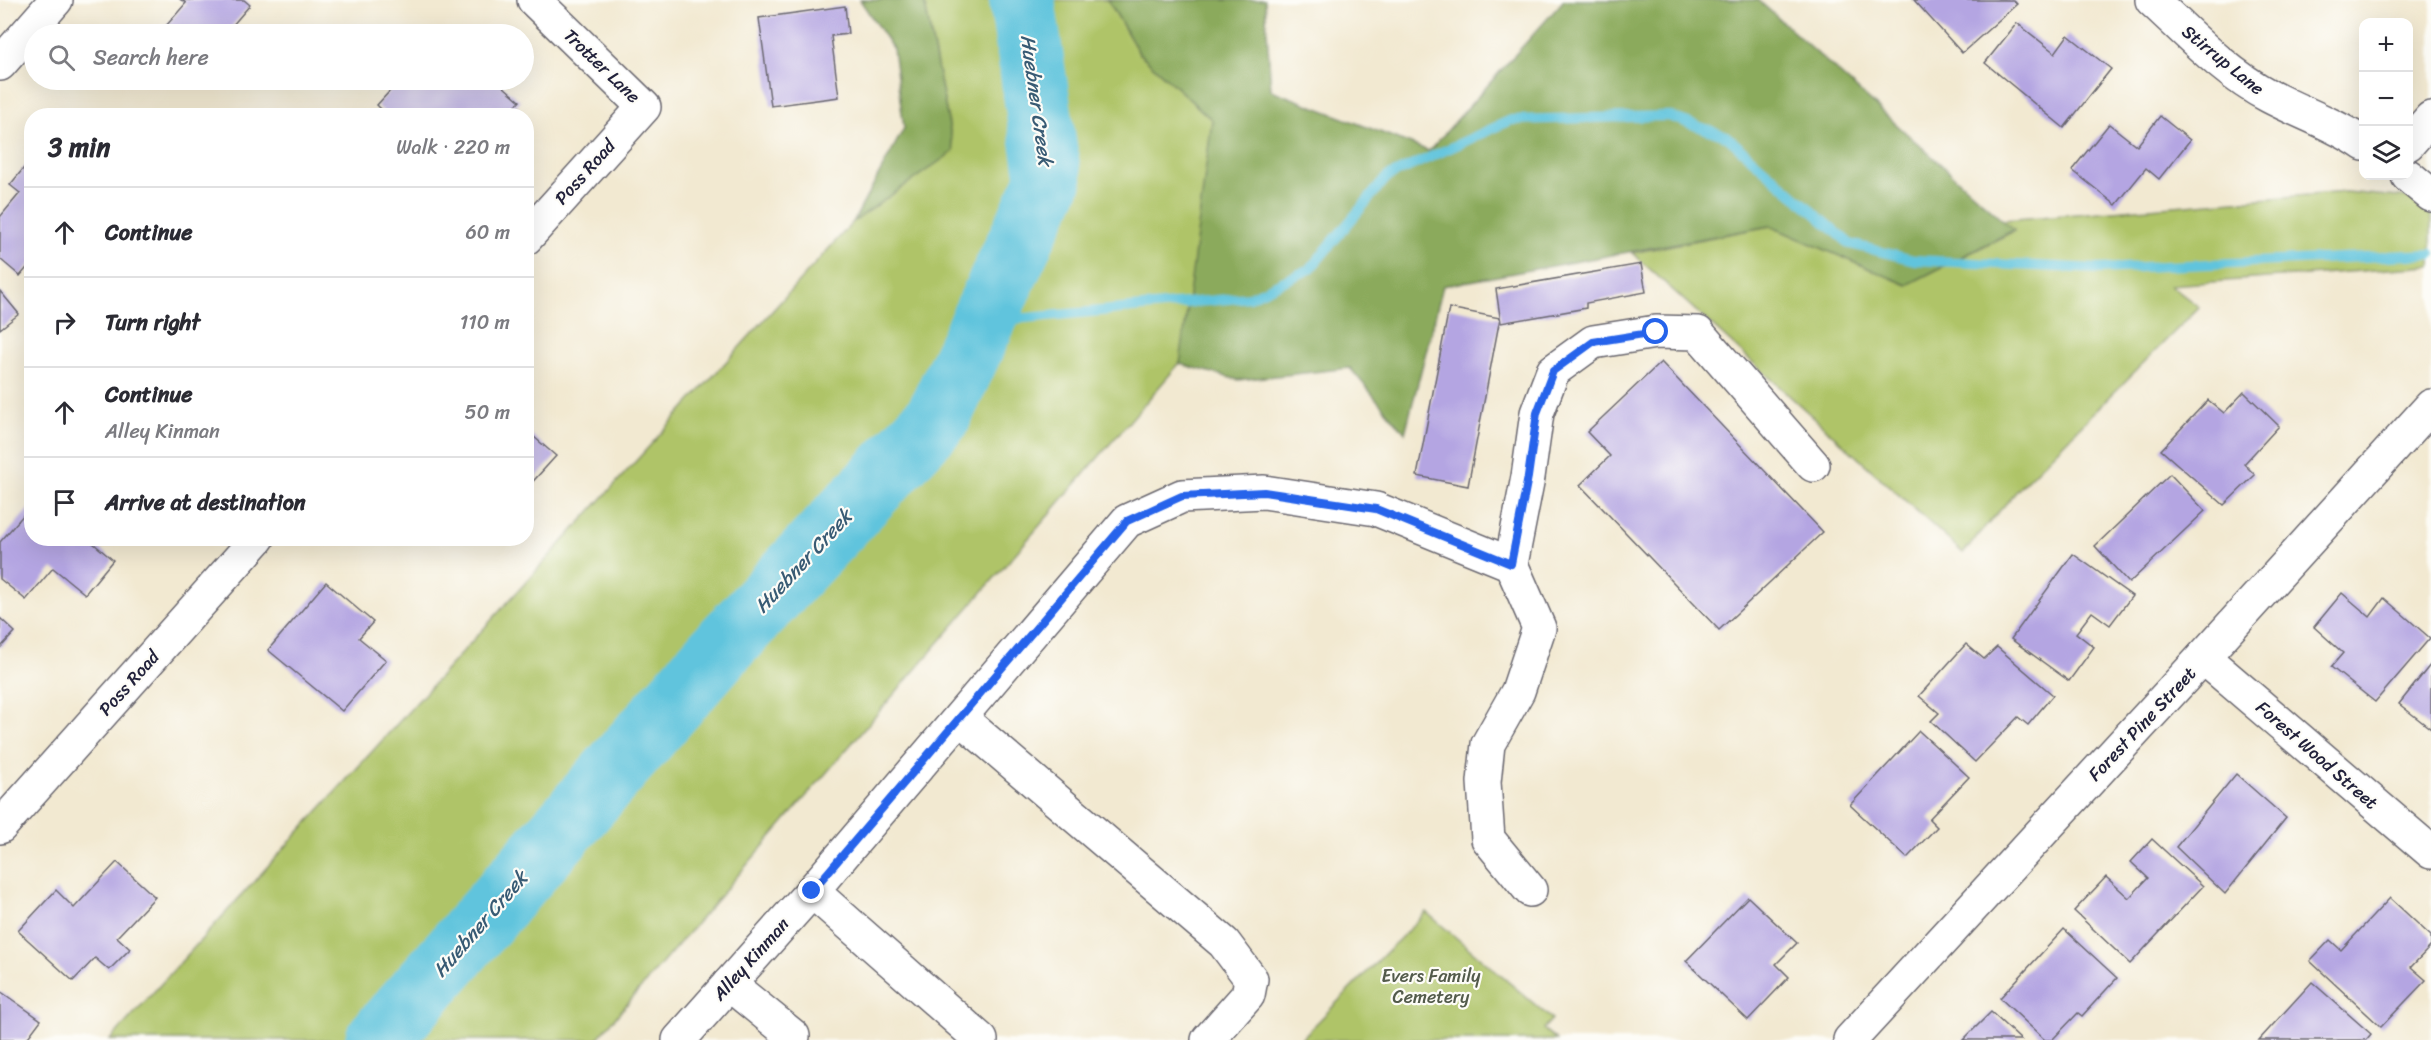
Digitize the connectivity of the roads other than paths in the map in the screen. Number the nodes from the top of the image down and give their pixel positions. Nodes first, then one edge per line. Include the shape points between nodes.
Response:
1 (56, 0) edge
2 (534, 0) edge
3 (2152, 0) edge
4 (35, 24) edge
5 (24, 37) edge
6 (0, 64) edge
7 (644, 106) joint
8 (2431, 118) edge
9 (2413, 139) edge
10 (2359, 141) edge
11 (2413, 180) edge
12 (2431, 195) edge
13 (534, 229) edge
14 (2431, 405) edge
15 (1813, 465) dead end
16 (251, 546) edge
17 (1511, 564) junction
18 (2203, 657) junction
19 (961, 718) junction
20 (0, 827) edge
21 (2431, 852) edge
22 (1530, 890) dead end
23 (812, 891) junction
24 (729, 984) junction
25 (679, 1040) edge
26 (790, 1040) edge
27 (981, 1040) edge
28 (1208, 1040) edge
29 (1850, 1040) edge

1 - 4 street
2 - 7 street, Trotter Lane
3 - 10 street, Stirrup Lane via 2220,62 2268,96 2338,127
5 - 6 street
7 - 13 street, Poss Road
8 - 9 street
11 - 12 street
14 - 18 street, Forest Pine Street
15 - 17 street via 1698,333 1656,332 1593,342 1553,371 1537,413
16 - 20 street, Poss Road
17 - 19 street, Alley Kinman via 1376,509 1264,492 1182,496 1127,521
17 - 22 street via 1539,628 1518,691 1488,744 1484,782 1488,839
18 - 21 street, Forest Wood Street
18 - 29 street, Forest Pine Street
19 - 23 street, Alley Kinman
19 - 28 street via 1224,943 1251,979 1248,995
23 - 24 street, Alley Kinman
23 - 27 street
24 - 25 street, Alley Kinman
24 - 26 street via 793,1036

